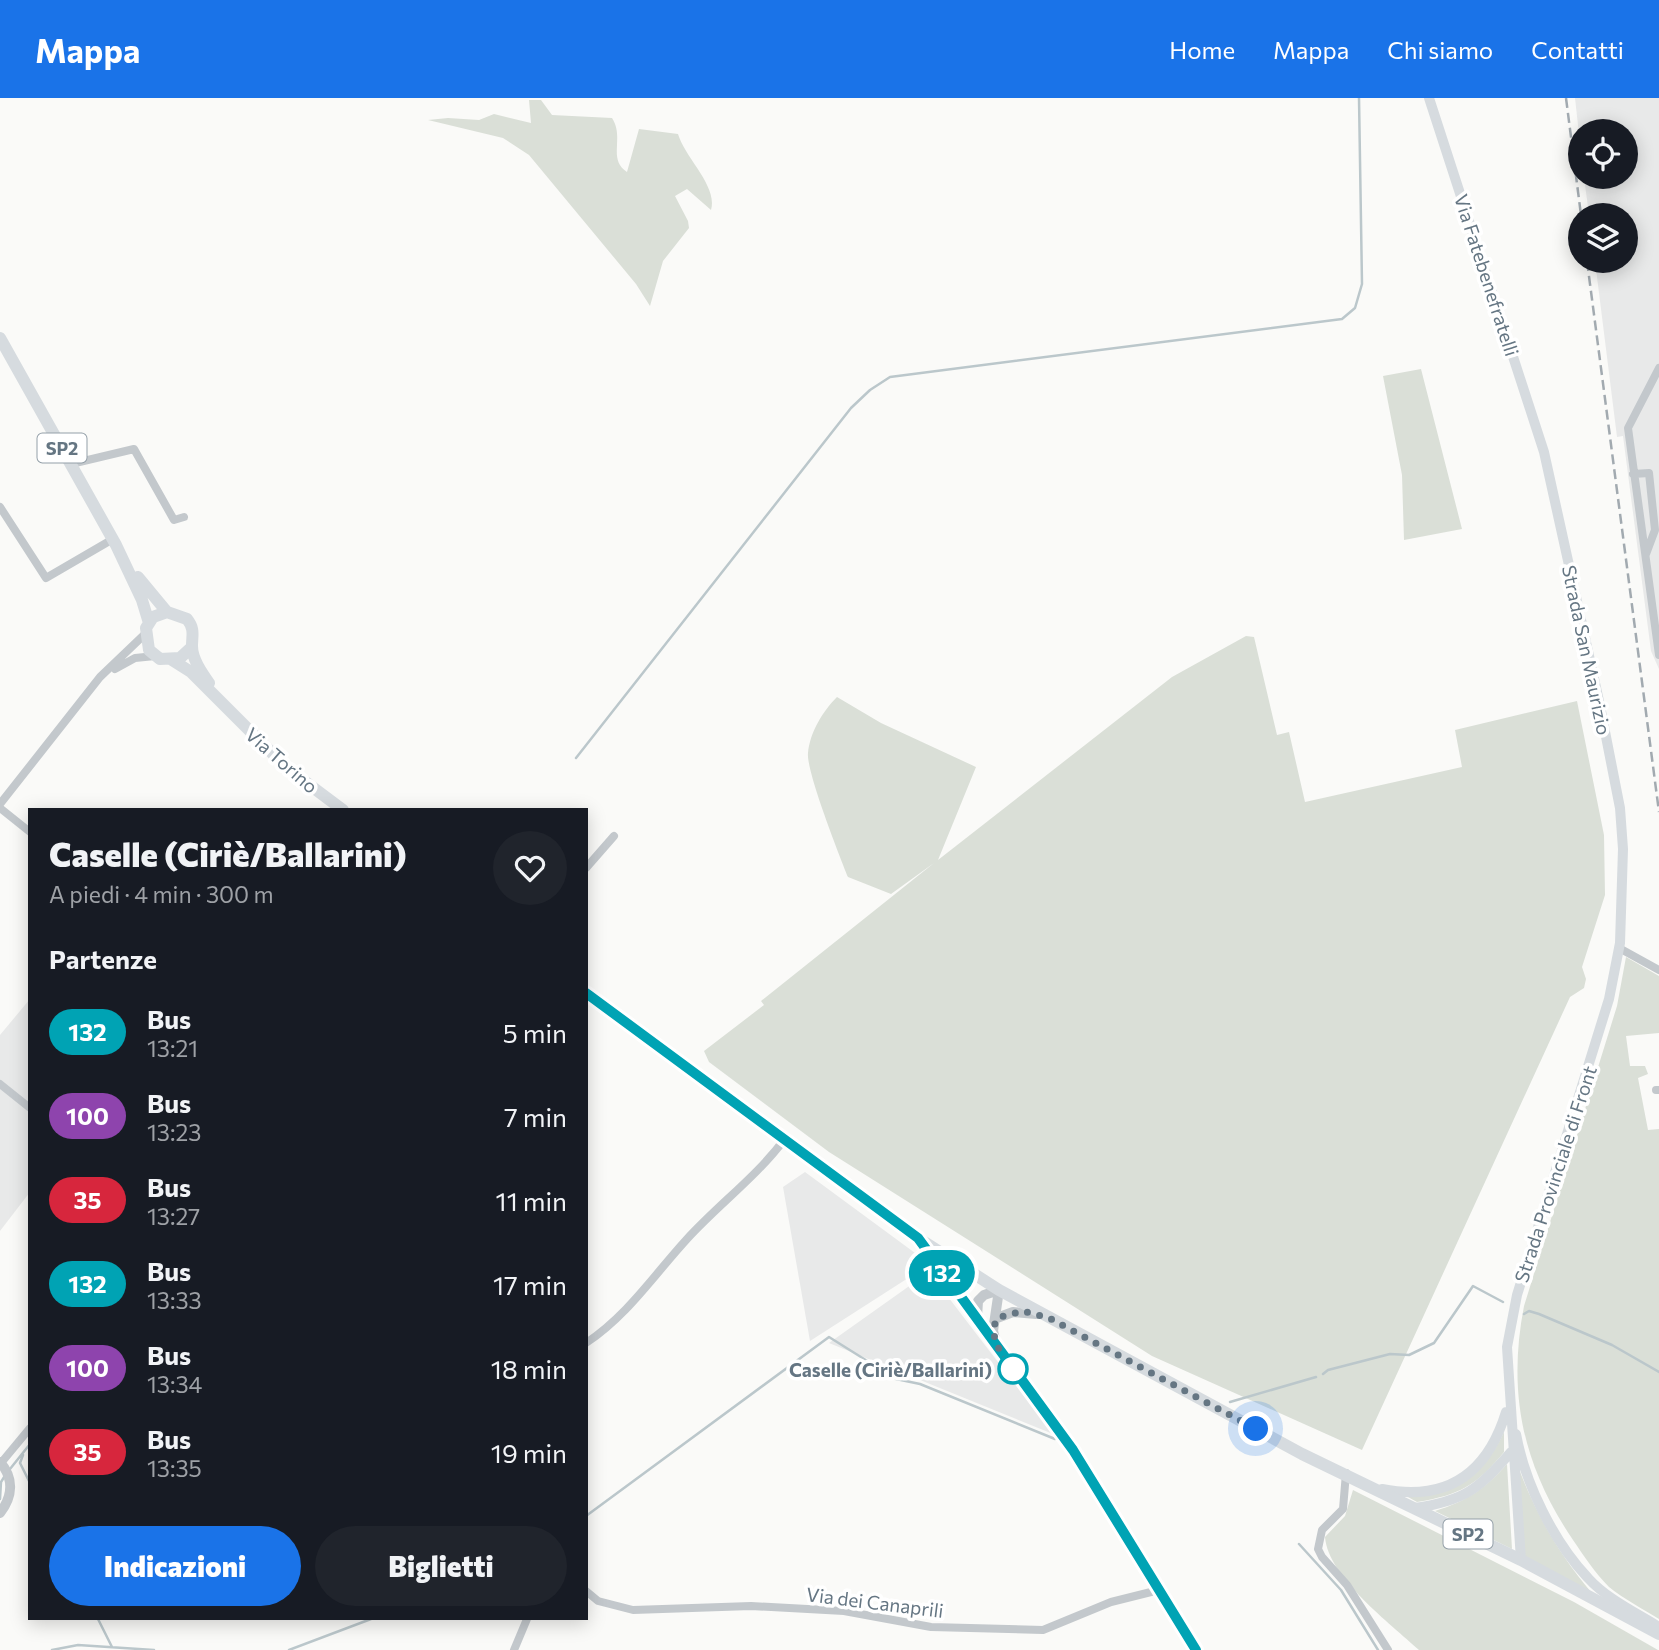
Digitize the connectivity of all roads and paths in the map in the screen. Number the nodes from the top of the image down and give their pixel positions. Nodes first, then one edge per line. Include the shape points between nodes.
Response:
1 (1429, 98) edge
2 (0, 338) edge
3 (1659, 368) edge
4 (1544, 452) joint
5 (71, 464) junction
6 (1633, 474) junction
7 (0, 508) edge
8 (184, 517) dead end
9 (115, 542) junction
10 (1644, 557) junction
11 (167, 611) junction
12 (147, 628) junction
13 (192, 647) junction
14 (1659, 655) edge
15 (155, 656) junction
16 (172, 660) junction
17 (100, 677) junction
18 (224, 706) junction
19 (0, 806) edge
20 (340, 808) edge
21 (28, 830) edge
22 (614, 836) dead end
23 (588, 866) edge
24 (1619, 948) junction
25 (1659, 970) edge
26 (588, 994) edge
27 (0, 1084) edge
28 (28, 1106) edge
29 (784, 1140) junction
30 (918, 1238) junction
31 (999, 1290) junction
32 (997, 1318) junction
33 (1049, 1318) junction
34 (978, 1323) junction
35 (588, 1342) edge
36 (1007, 1361) junction
37 (1509, 1402) junction
38 (28, 1431) edge
39 (1511, 1452) junction
40 (4, 1468) edge
41 (1346, 1473) junction
42 (1376, 1488) junction
43 (1415, 1508) junction
44 (0, 1513) edge
45 (1521, 1560) junction
46 (1159, 1590) junction
47 (588, 1593) edge
48 (527, 1620) edge
49 (1659, 1627) edge
50 (1659, 1634) edge
51 (514, 1650) edge
52 (1196, 1650) edge
53 (1388, 1650) edge

1 - 4 main road, Via Fatebenefratelli
2 - 5 main road, SP2
3 - 6 street via 1628,428
4 - 24 main road, Strada San Maurizio via 1620,808
5 - 8 street via 134,449 174,520
5 - 9 main road, SP2
6 - 10 street
6 - 10 street via 1649,473 1655,530
7 - 9 street via 46,578
9 - 11 main road via 151,596
9 - 12 main road via 142,600
10 - 14 street
11 - 12 main road
11 - 13 main road via 187,619 194,632
12 - 15 main road via 149,650
12 - 17 street
13 - 16 main road
13 - 18 main road, Via Torino via 197,665
15 - 16 main road
15 - 17 street via 135,658
16 - 18 main road, Via Torino via 191,672
17 - 19 street
18 - 20 main road, Via Torino via 287,768
19 - 21 street
22 - 23 street
24 - 25 street
24 - 37 main road, Strada Provinciale di Front via 1609,999 1517,1295 1507,1347
26 - 29 main road, SP2
27 - 28 street
29 - 30 main road, SP2
29 - 35 street via 771,1159 687,1238 609,1328
30 - 31 main road, SP2
30 - 34 street
31 - 32 street
31 - 33 main road, SP2
31 - 34 street via 978,1301
32 - 33 street via 1023,1311
32 - 36 street via 993,1339
33 - 41 main road, SP2 via 1302,1454
34 - 36 street
36 - 46 street via 1070,1446
37 - 39 main road
37 - 42 main road via 1494,1445 1462,1479 1423,1492
37 - 49 main road via 1526,1471 1562,1541 1587,1577 1607,1595
38 - 40 street
39 - 43 main road via 1483,1485 1460,1499
39 - 45 main road
40 - 44 street via 9,1497
41 - 42 main road, SP2
41 - 53 street via 1343,1509 1322,1531 1318,1549
42 - 43 main road, SP2
43 - 45 main road, SP2
45 - 50 main road, SP2
46 - 47 street, Via dei Canaprili via 1111,1602 1043,1630 931,1627 844,1612 751,1606 633,1609 597,1601
46 - 52 street
48 - 51 street

